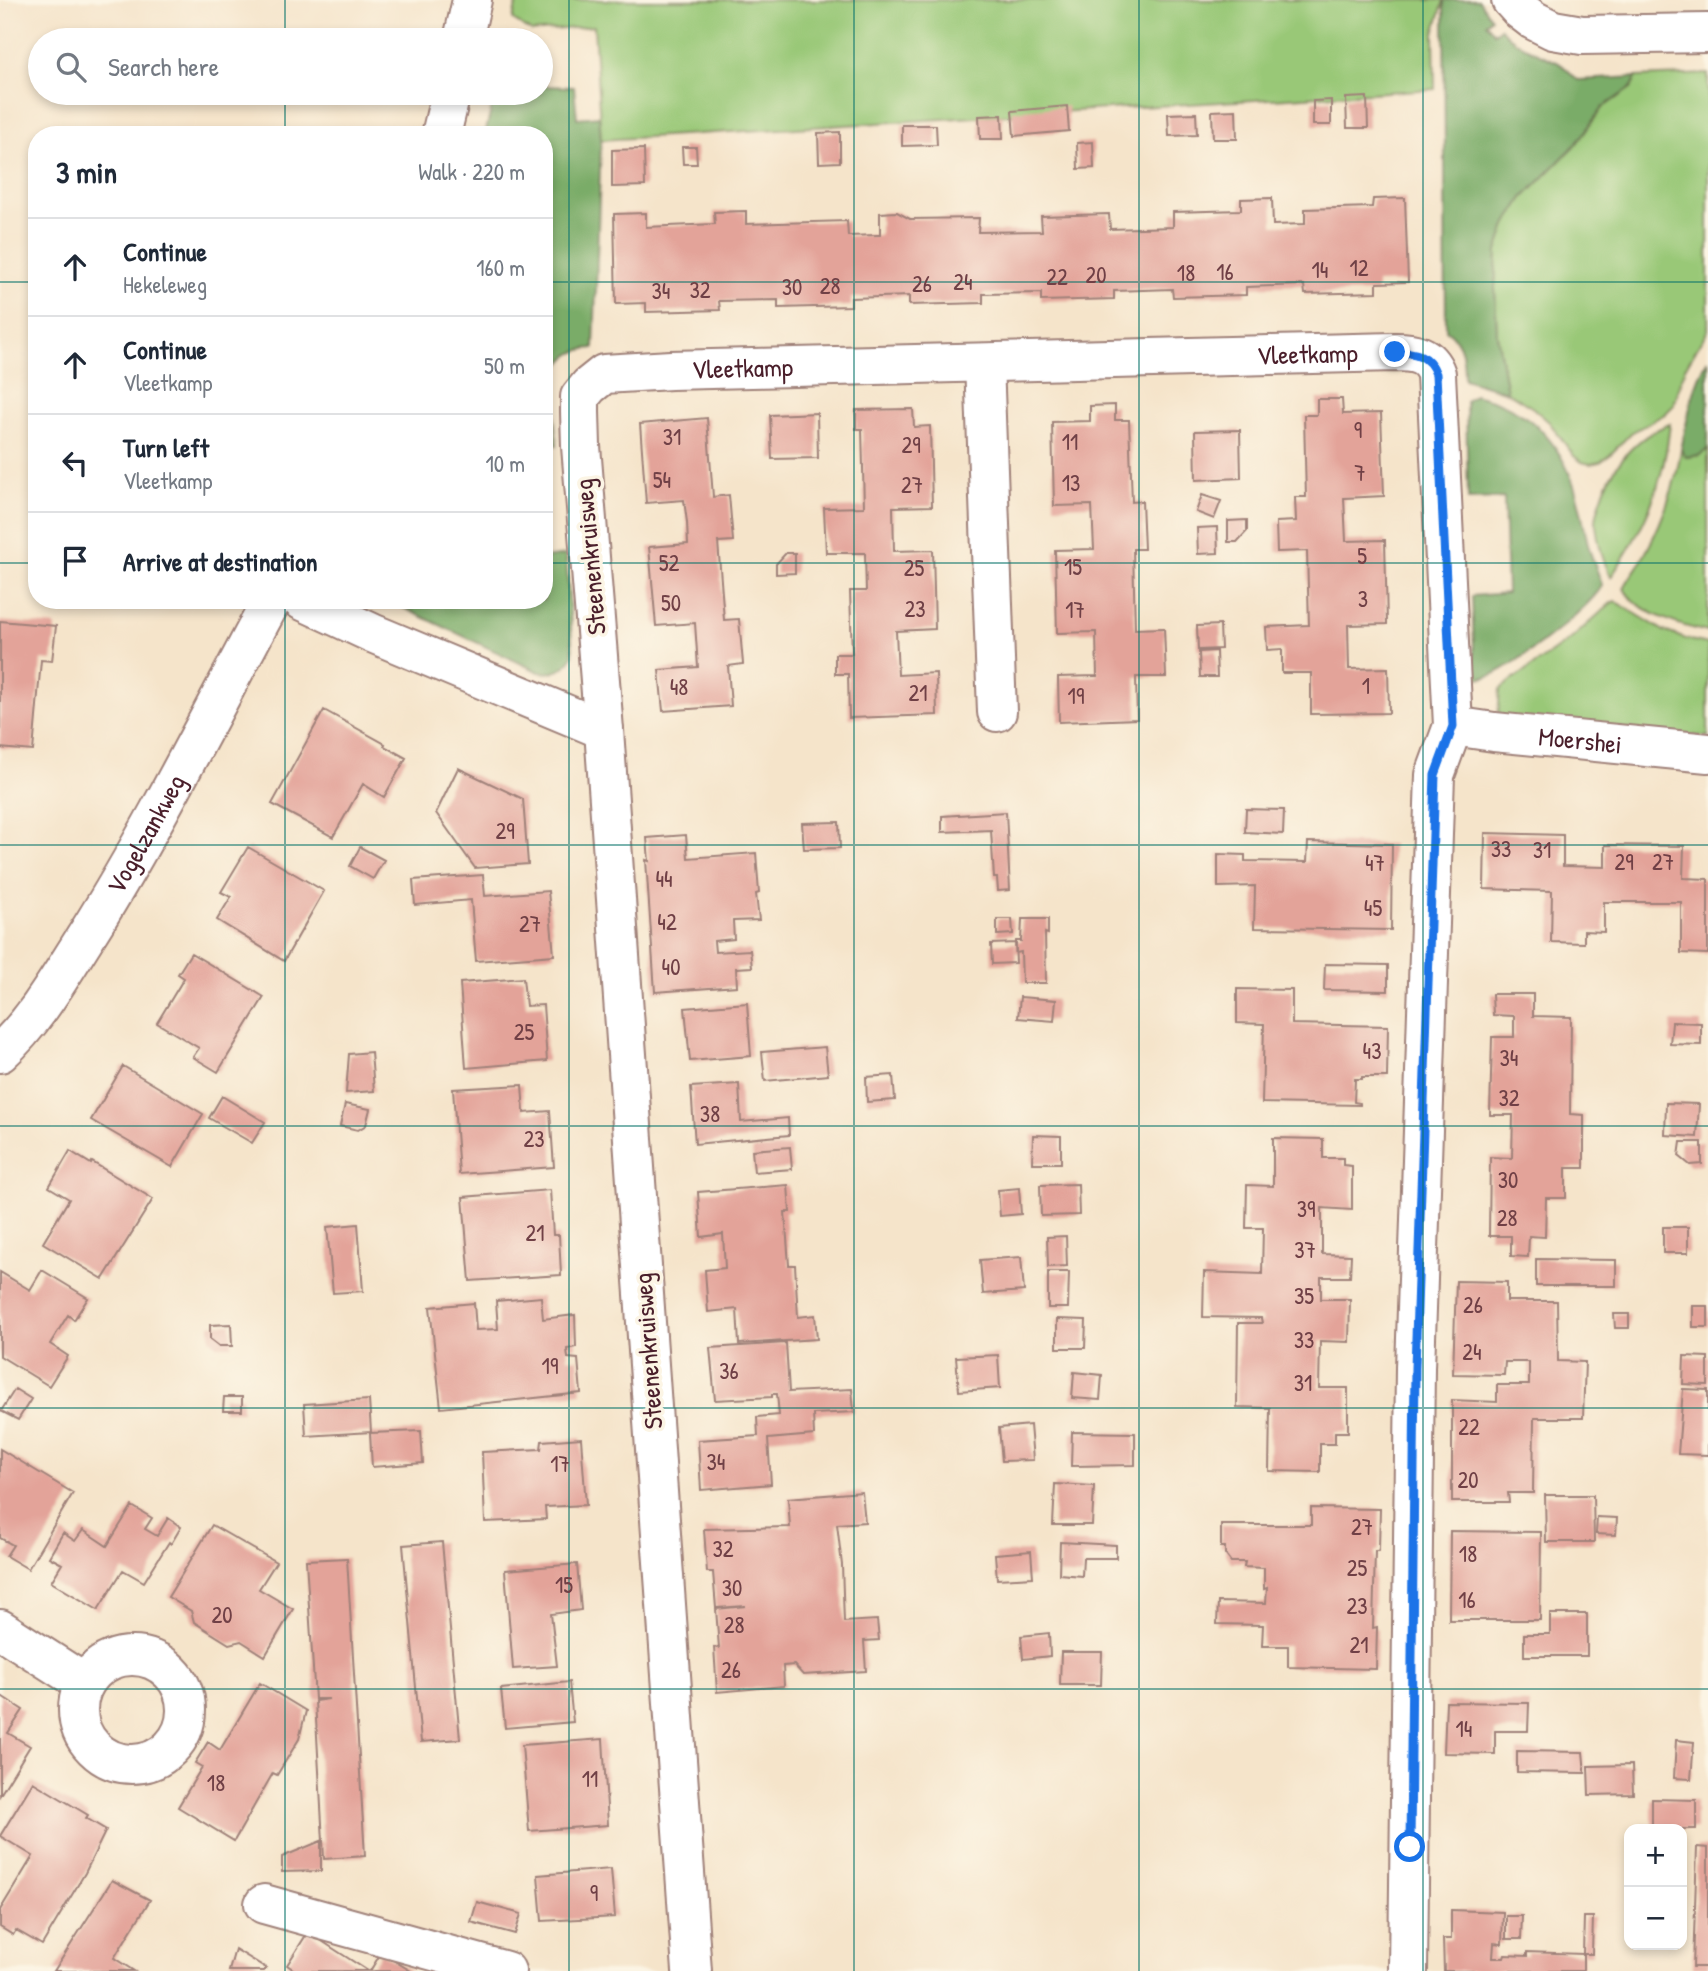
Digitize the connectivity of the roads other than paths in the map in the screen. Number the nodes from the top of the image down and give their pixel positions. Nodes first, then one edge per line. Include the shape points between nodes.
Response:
1 (472, 0) edge
2 (1511, 0) edge
3 (466, 28) edge
4 (1708, 33) edge
5 (448, 105) edge
6 (443, 126) edge
7 (984, 363) junction
8 (589, 386) joint
9 (267, 609) edge
10 (320, 609) edge
11 (997, 712) dead end
12 (1453, 726) junction
13 (604, 730) junction
14 (1708, 753) edge
15 (0, 1053) edge
16 (0, 1629) edge
17 (84, 1683) dead end
18 (264, 1905) dead end
19 (506, 1971) edge
20 (692, 1971) edge
21 (1408, 1971) edge

1 - 3 street
2 - 4 street via 1553,30 1581,35
5 - 6 street
7 - 8 street, Vleetkamp via 671,370 604,374
7 - 11 street
7 - 12 street, Vleetkamp via 1384,352 1414,352 1427,359 1438,385
8 - 13 street, Steenenkruisweg via 580,397 581,446
9 - 15 street, Vogelzankweg via 115,889 28,1024
10 - 13 street
12 - 14 street, Moershei
12 - 21 street via 1434,789 1415,1368
13 - 20 street, Steenenkruisweg
16 - 17 street
18 - 19 street

